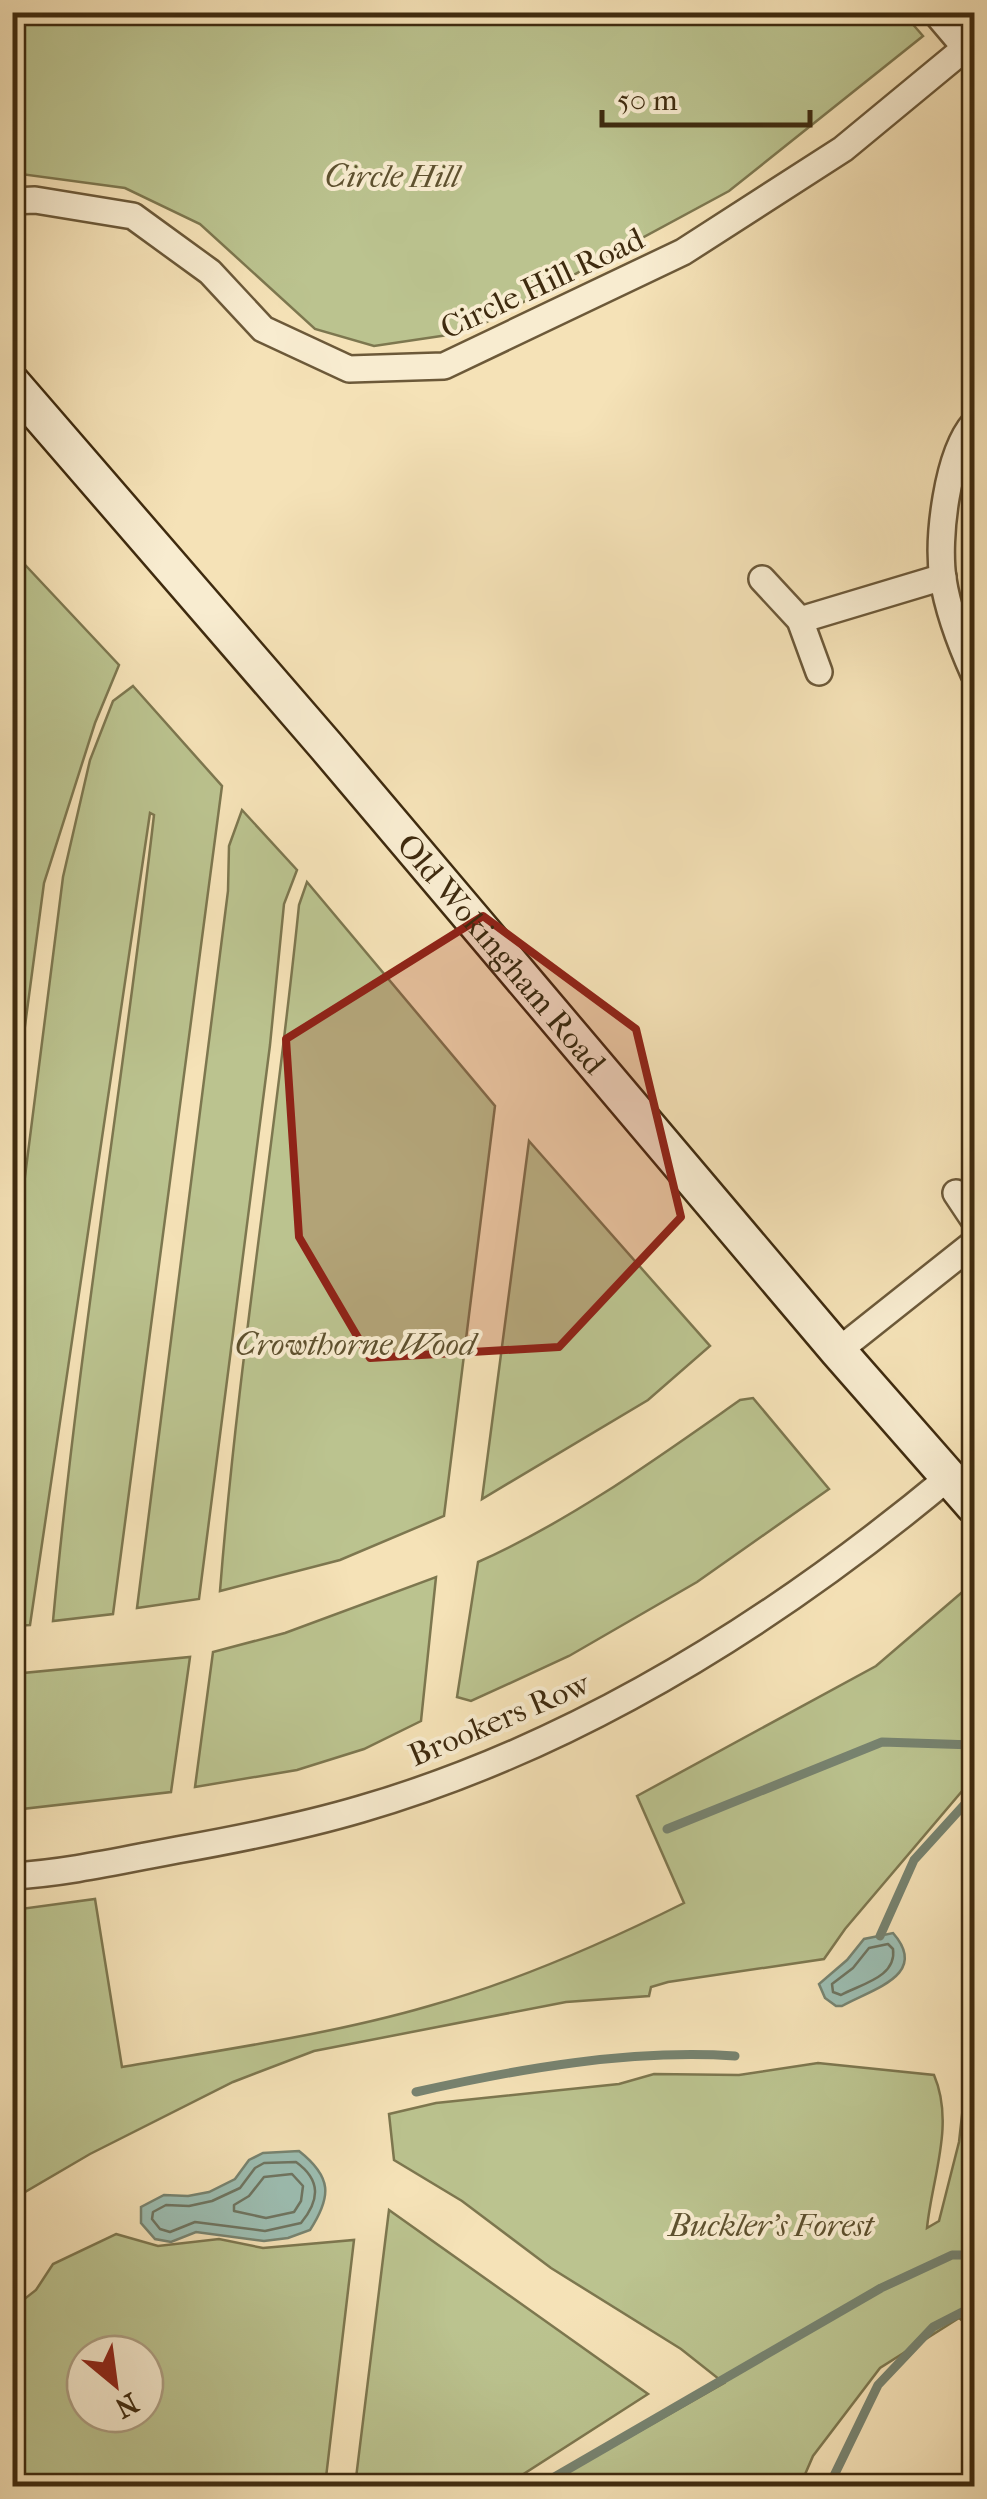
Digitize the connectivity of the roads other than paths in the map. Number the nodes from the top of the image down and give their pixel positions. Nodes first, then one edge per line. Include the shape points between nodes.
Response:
1 (935, 12) edge
2 (969, 54) edge
3 (12, 201) edge
4 (17, 394) edge
5 (974, 423) edge
6 (942, 578) junction
7 (762, 580) dead end
8 (800, 620) junction
9 (820, 672) dead end
10 (974, 674) edge
11 (956, 1194) dead end
12 (974, 1220) edge
13 (974, 1243) edge
14 (838, 1352) junction
15 (950, 1477) junction
16 (974, 1506) edge
17 (12, 1876) edge

1 - 2 street
2 - 3 street, Circle Hill Road via 843,149 683,252 444,366 349,369 263,328 210,272 132,216
4 - 14 street, Old Wokingham Road via 326,746
5 - 6 street via 946,492
6 - 8 street
6 - 10 street
7 - 8 street
8 - 9 street
11 - 12 street
13 - 14 street
14 - 15 street, Old Wokingham Road
15 - 16 street, Old Wokingham Road
15 - 17 street, Brookers Row via 777,1608 691,1663 481,1766 282,1831

